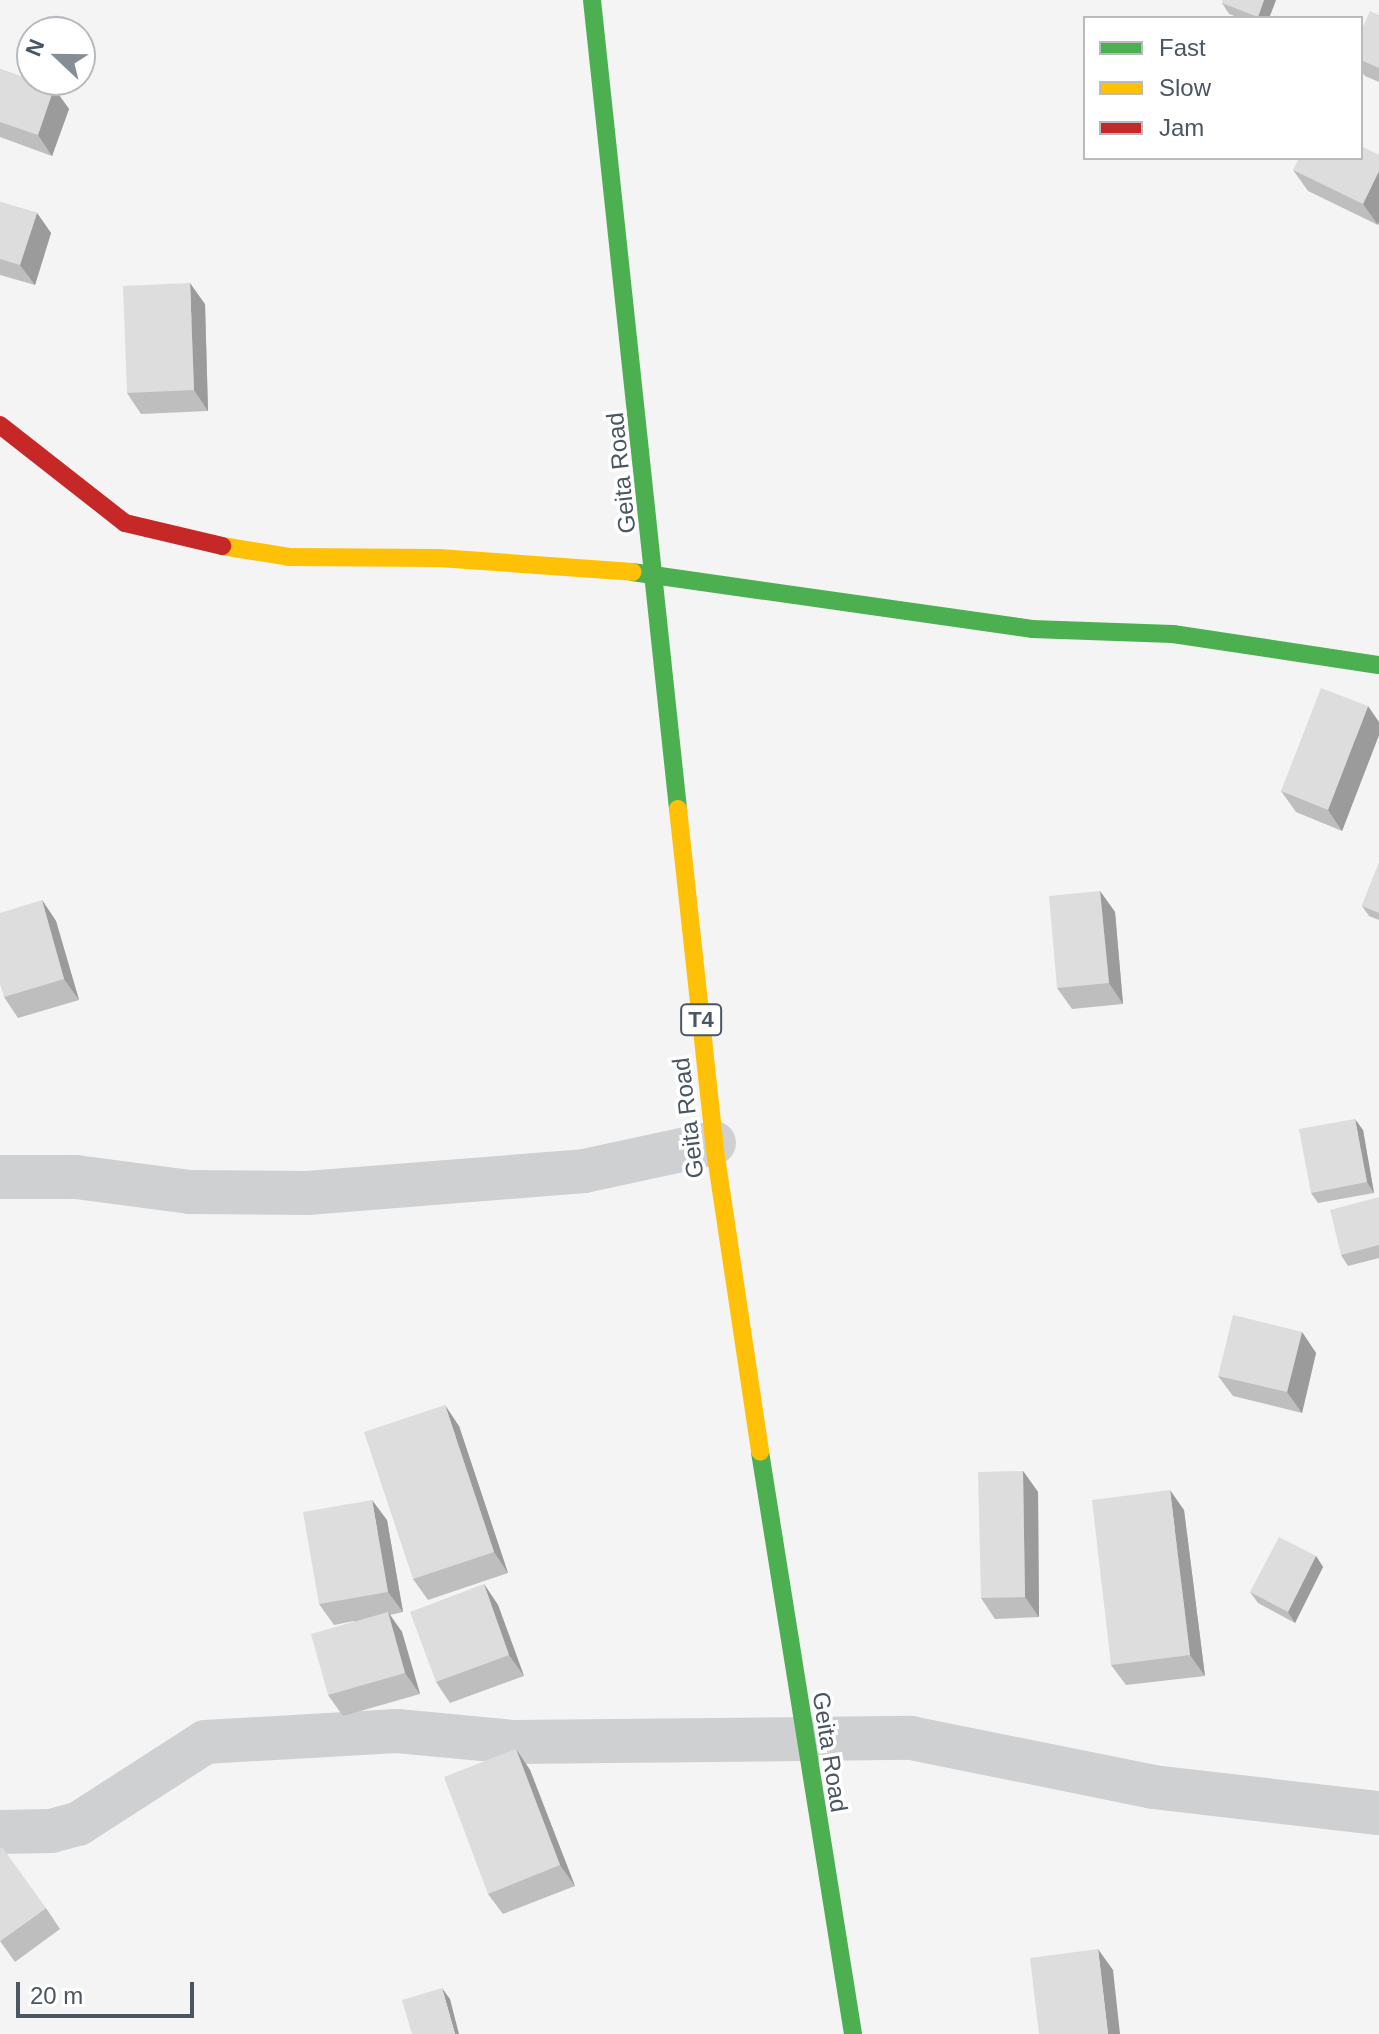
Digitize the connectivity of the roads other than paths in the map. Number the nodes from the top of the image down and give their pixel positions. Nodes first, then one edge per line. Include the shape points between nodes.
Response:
1 (592, 0) edge
2 (0, 425) edge
3 (657, 574) junction
4 (1379, 665) edge
5 (714, 1143) junction
6 (0, 1177) edge
7 (802, 1735) junction
8 (1379, 1813) edge
9 (0, 1832) edge
10 (853, 2034) edge

1 - 3 main road, Geita Road / T4
2 - 3 main road via 125,523 186,540 289,557 439,558
3 - 4 main road via 1001,626 1173,634
3 - 5 main road, Geita Road / T4
5 - 6 street via 584,1171 307,1193 190,1192 76,1177
5 - 7 main road, Geita Road / T4
7 - 8 street via 911,1738 1153,1787
7 - 9 street via 514,1742 397,1731 205,1742 78,1824 51,1831
7 - 10 main road, Geita Road / T4

